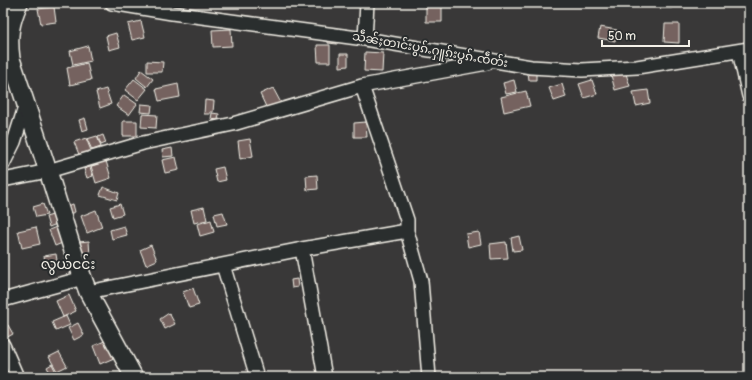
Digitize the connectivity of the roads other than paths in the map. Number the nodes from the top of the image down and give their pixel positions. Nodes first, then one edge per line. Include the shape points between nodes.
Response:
1 (19, 3) edge
2 (112, 3) edge
3 (367, 3) edge
4 (173, 8) edge
5 (365, 39) junction
6 (744, 50) edge
7 (7, 56) edge
8 (495, 62) junction
9 (362, 86) junction
10 (749, 96) edge
11 (26, 104) junction
12 (3, 164) edge
13 (48, 171) junction
14 (3, 180) edge
15 (407, 231) junction
16 (302, 249) junction
17 (223, 265) junction
18 (86, 285) junction
19 (3, 300) edge
20 (3, 345) edge
21 (17, 377) edge
22 (134, 377) edge
23 (257, 377) edge
24 (325, 377) edge
25 (429, 377) edge

1 - 7 street via 10,27
2 - 4 street, သဵၼ်ႈတၢင်းပွၵ်ႉႁူၵ်းပွၵ်ႉၸဵတ်း
3 - 5 street
4 - 5 street, သဵၼ်ႈတၢင်းပွၵ်ႉႁူၵ်းပွၵ်ႉၸဵတ်း
5 - 8 street, သဵၼ်ႈတၢင်းပွၵ်ႉႁူၵ်းပွၵ်ႉၸဵတ်း
6 - 8 street, သဵၼ်ႈတၢင်းပွၵ်ႉႁူၵ်းပွၵ်ႉၸဵတ်း via 637,67 582,70
6 - 10 street
7 - 11 street
8 - 9 street
9 - 13 street via 233,124 143,143
9 - 15 street via 407,220
11 - 12 street via 14,142
11 - 13 street
13 - 14 street
13 - 18 street
15 - 16 street
15 - 25 street via 421,281
16 - 17 street
16 - 24 street
17 - 18 street
17 - 23 street
18 - 19 street
18 - 22 street
20 - 21 street

